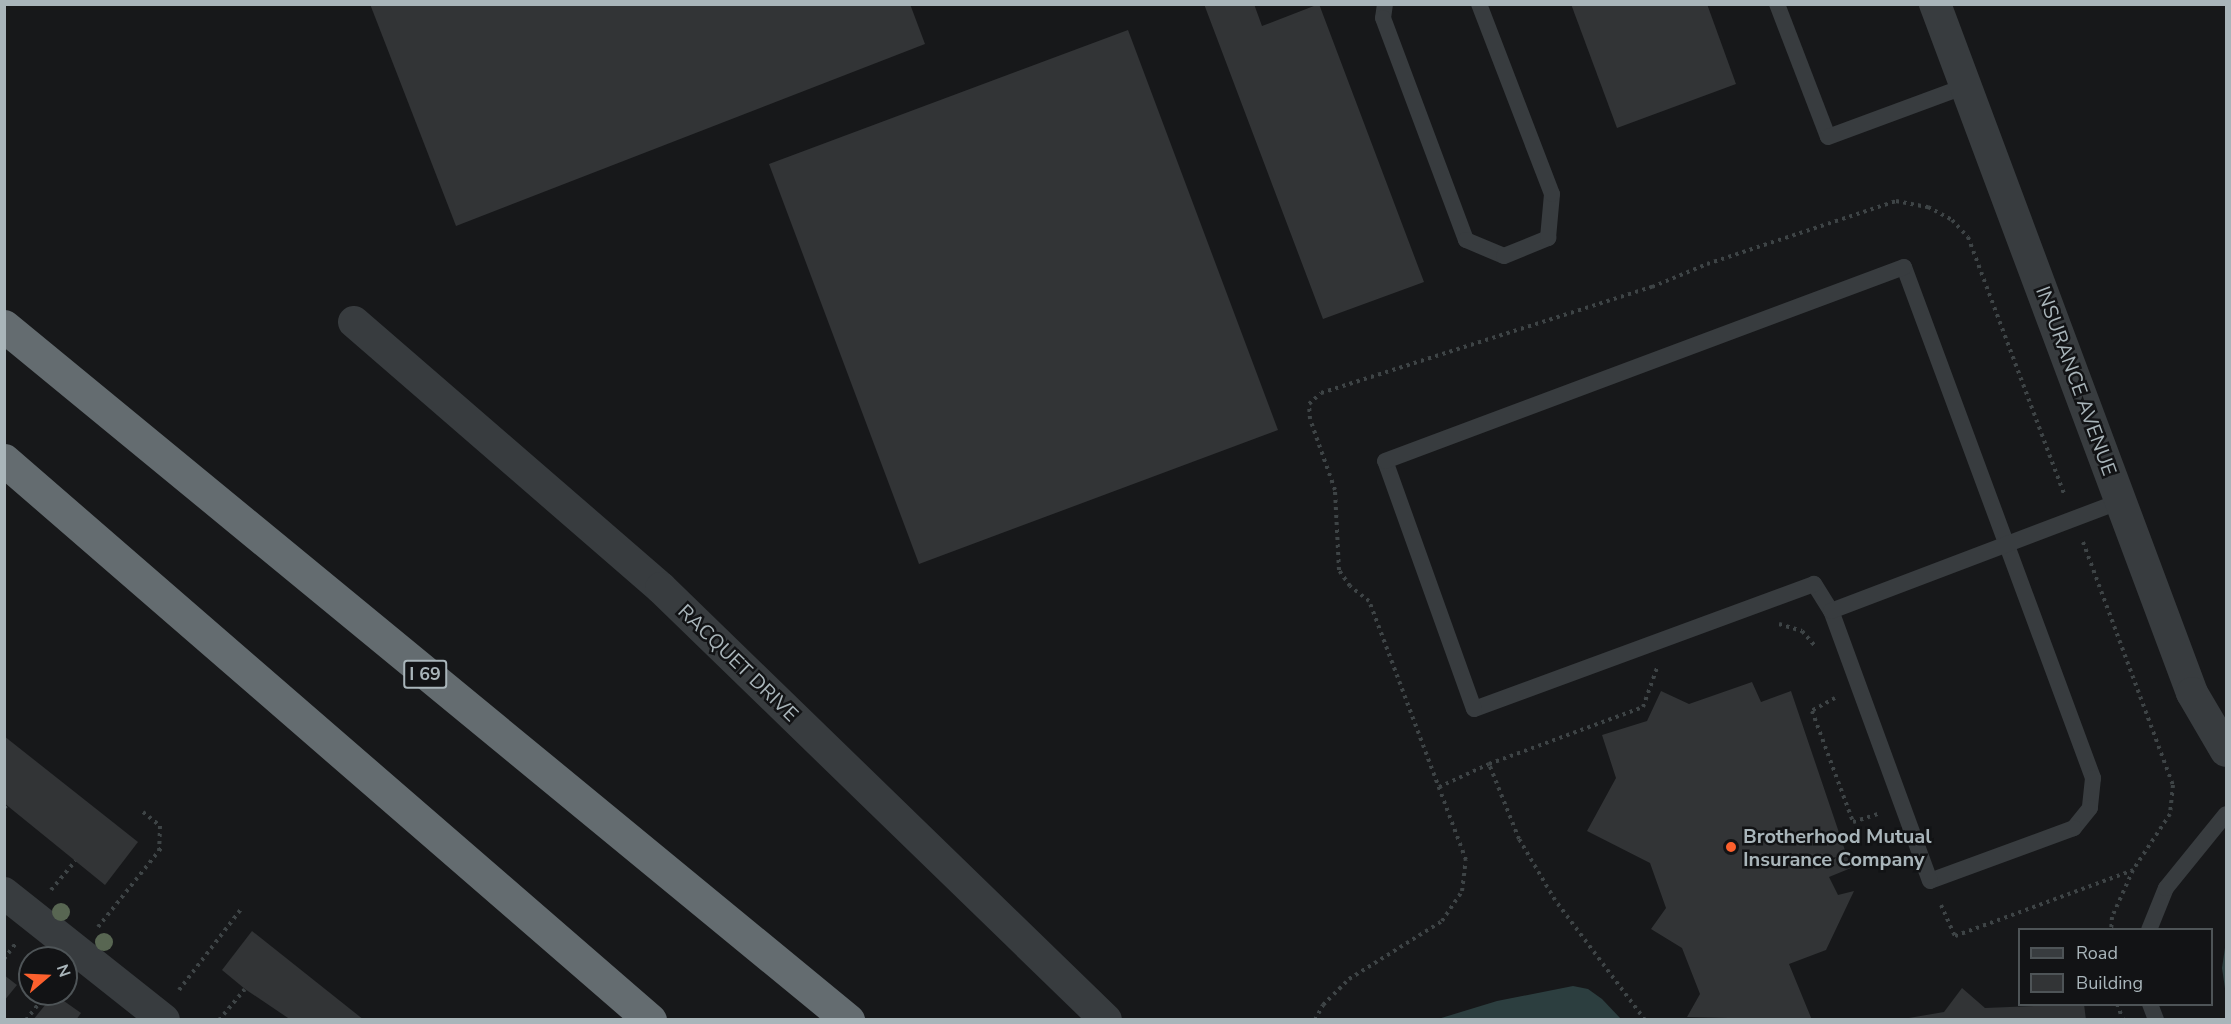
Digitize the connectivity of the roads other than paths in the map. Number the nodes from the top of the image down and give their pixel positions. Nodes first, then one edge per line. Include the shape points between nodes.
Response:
1 (1384, 4) edge
2 (1479, 4) edge
3 (1776, 4) edge
4 (1935, 4) edge
5 (1966, 86) junction
6 (354, 322) dead end
7 (4, 326) edge
8 (4, 460) edge
9 (2121, 501) junction
10 (2007, 544) junction
11 (1831, 611) junction
12 (2226, 751) edge
13 (2226, 814) edge
14 (4, 892) edge
15 (2150, 928) edge
16 (170, 1006) edge
17 (2150, 1006) edge
18 (650, 1020) edge
19 (848, 1020) edge
20 (1106, 1020) edge
21 (2156, 1020) edge

1 - 2 lane via 1383,18 1466,240 1504,256 1548,238 1552,194
3 - 5 lane via 1828,137
4 - 5 street, INSURANCE AVENUE
5 - 9 street, INSURANCE AVENUE
6 - 20 street, RACQUET DRIVE via 661,588
7 - 19 highway, I 69
8 - 18 highway
9 - 10 lane
9 - 12 street, INSURANCE AVENUE via 2192,693
10 - 11 lane
10 - 11 lane via 2093,778 2090,808 2074,828 1930,881
10 - 11 lane via 1904,267 1385,461 1474,709 1814,584
13 - 15 lane via 2166,888
14 - 16 street
17 - 21 lane

